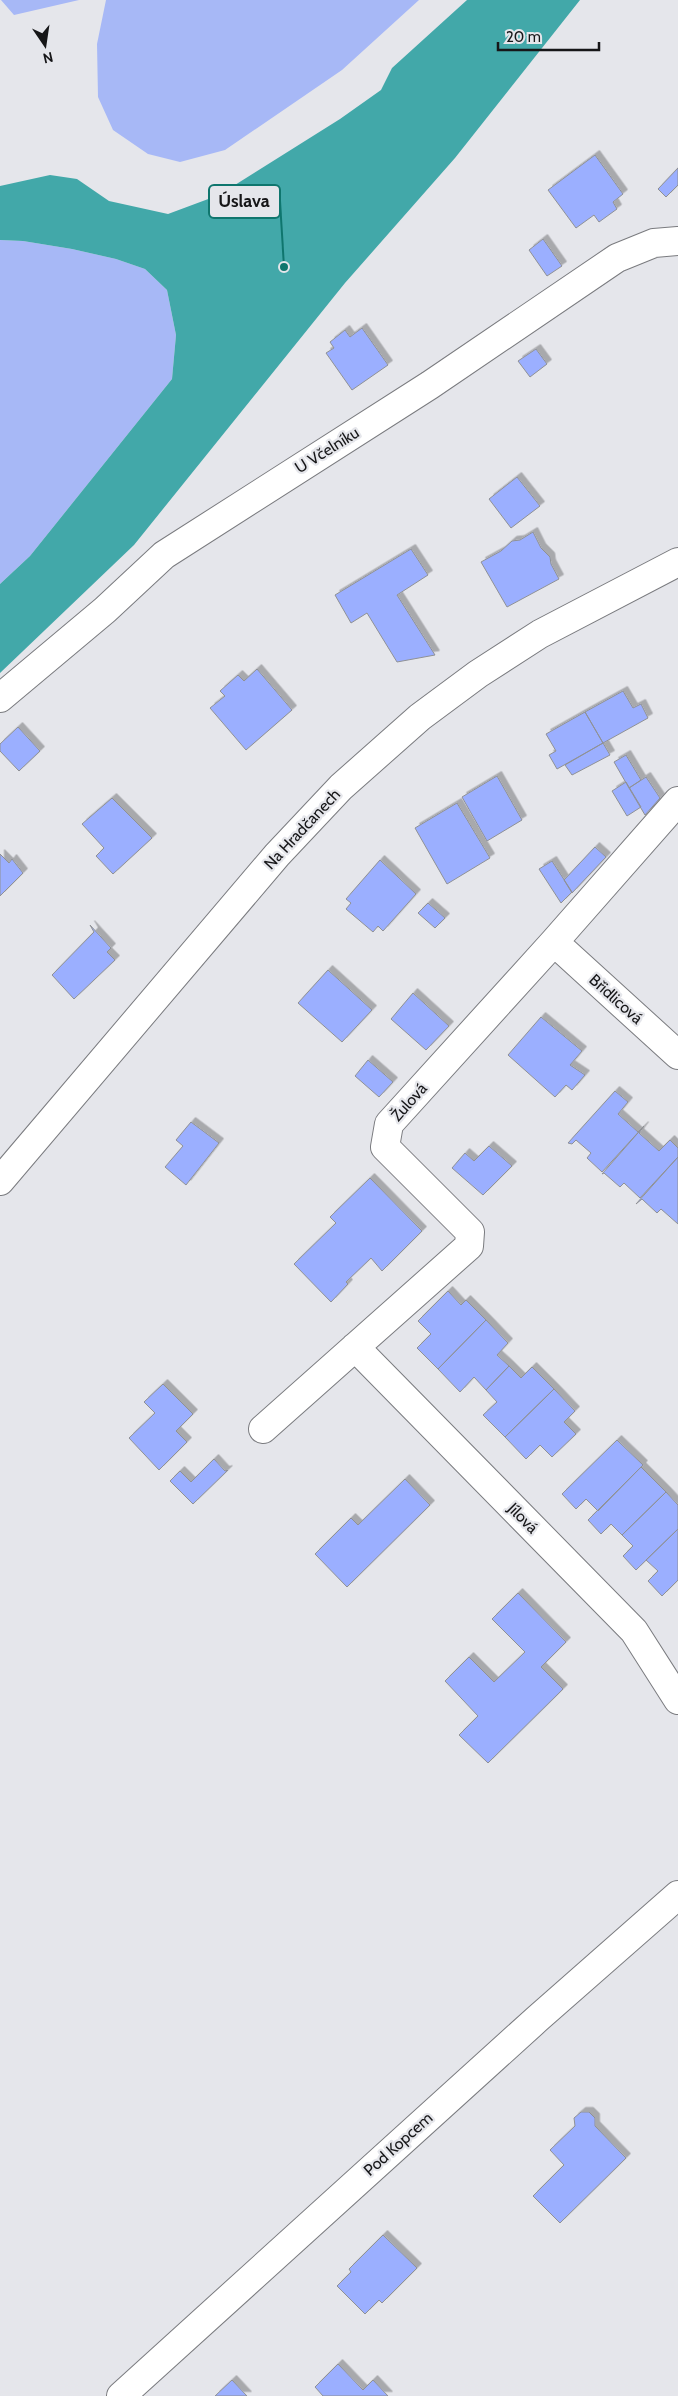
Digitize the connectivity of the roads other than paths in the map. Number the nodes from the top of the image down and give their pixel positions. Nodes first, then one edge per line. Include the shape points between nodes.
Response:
1 (678, 241) edge
2 (678, 562) edge
3 (0, 698) edge
4 (678, 801) edge
5 (554, 942) junction
6 (678, 1055) edge
7 (0, 1181) edge
8 (355, 1347) junction
9 (262, 1429) dead end
10 (678, 1700) edge
11 (678, 1894) edge
12 (121, 2396) edge

1 - 3 street, U Včelníku via 654,243 617,258 430,385 164,556
2 - 7 street, Na Hradčanech via 540,634 478,674 420,717 341,787 265,869
4 - 5 street, Žulová
5 - 6 street, Břidlicová
5 - 8 street, Žulová via 388,1124 385,1147 470,1232 469,1246
8 - 9 street, Žulová
8 - 10 street, Jílová via 634,1632
11 - 12 street, Pod Kopcem

